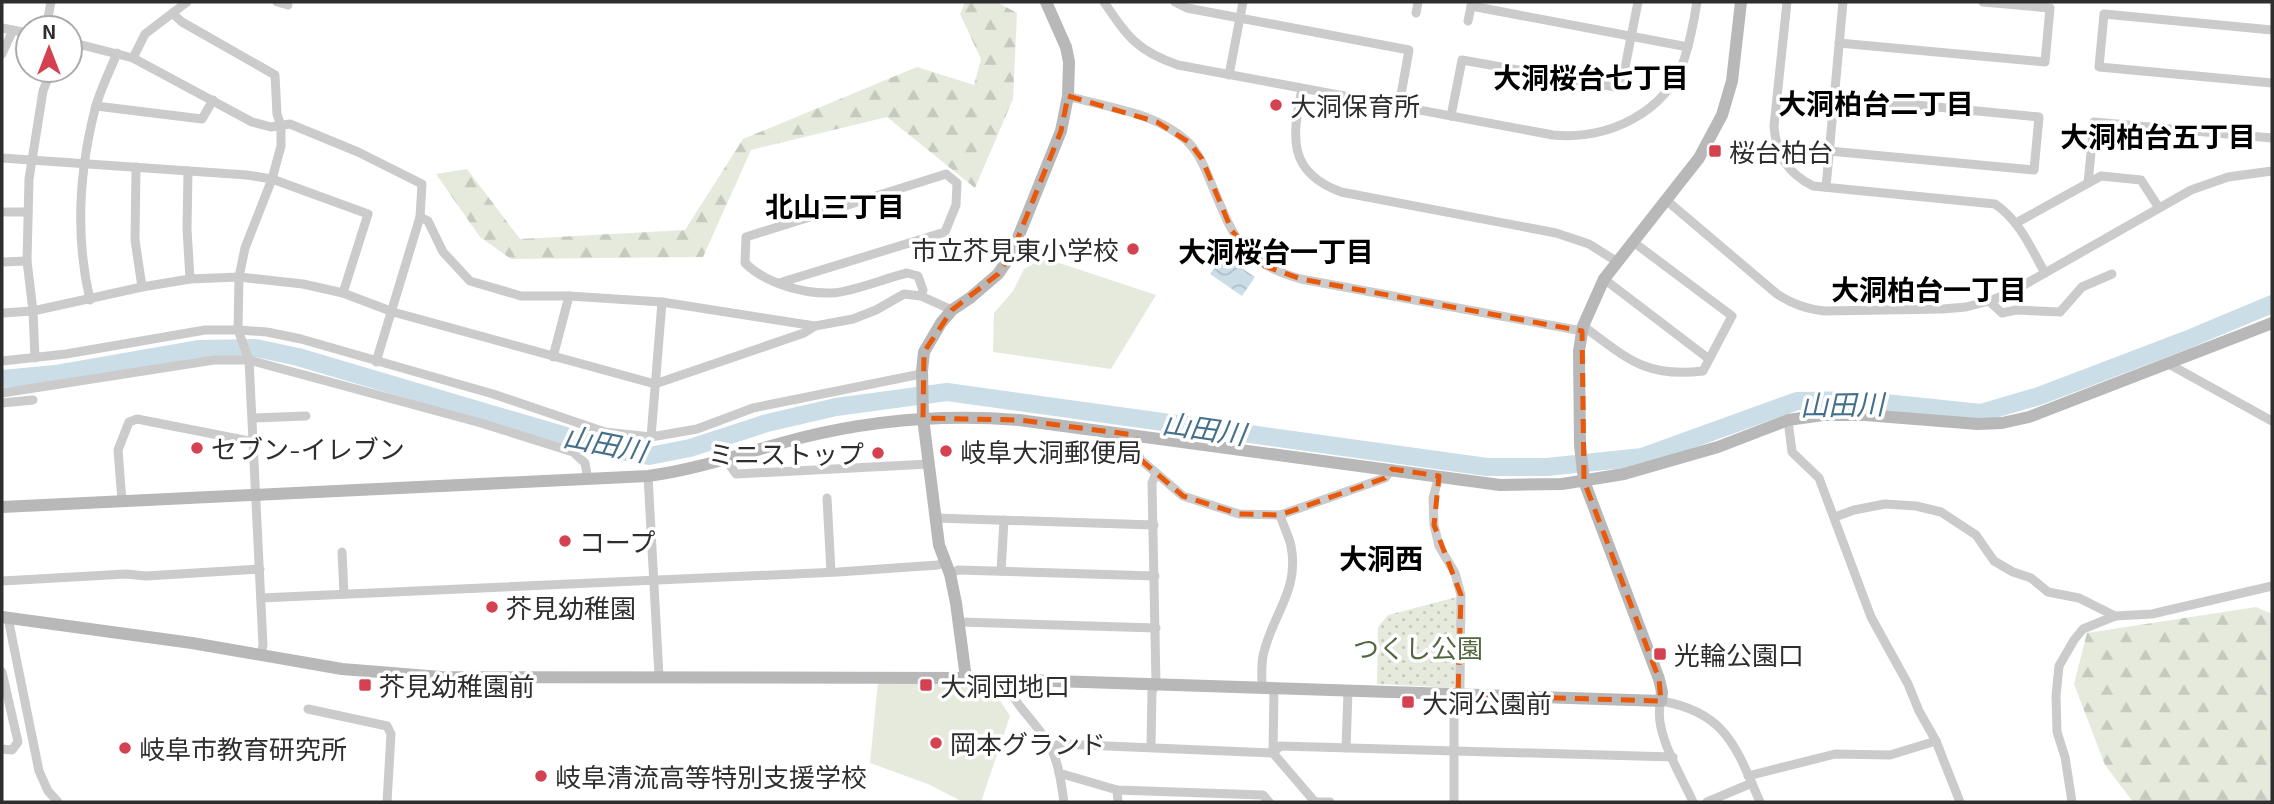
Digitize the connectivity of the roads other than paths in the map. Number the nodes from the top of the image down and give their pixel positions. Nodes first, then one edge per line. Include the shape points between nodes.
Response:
1 (187, 2) edge
2 (277, 2) edge
3 (1046, 2) edge
4 (1104, 2) edge
5 (1175, 2) edge
6 (1243, 2) edge
7 (1418, 2) edge
8 (1638, 2) edge
9 (1697, 2) edge
10 (1741, 2) edge
11 (1787, 2) edge
12 (1843, 2) edge
13 (1983, 2) edge
14 (1472, 4) edge
15 (288, 5) dead end
16 (1187, 5) edge
17 (1416, 13) dead end
18 (173, 15) junction
19 (1240, 18) junction
20 (1468, 21) dead end
21 (2, 28) edge
22 (13, 30) joint
23 (2272, 30) edge
24 (1632, 36) junction
25 (1839, 43) junction
26 (84, 45) edge
27 (1688, 47) junction
28 (117, 53) junction
29 (2, 54) edge
30 (132, 58) junction
31 (1229, 75) junction
32 (2272, 83) edge
33 (46, 84) edge
34 (1303, 89) junction
35 (1068, 96) junction
36 (1834, 97) junction
37 (213, 100) junction
38 (96, 106) junction
39 (1399, 106) junction
40 (1451, 116) junction
41 (281, 126) junction
42 (2272, 138) edge
43 (1829, 151) junction
44 (2, 158) edge
45 (31, 160) junction
46 (83, 164) junction
47 (136, 167) junction
48 (188, 171) junction
49 (2272, 171) edge
50 (272, 180) junction
51 (2088, 183) junction
52 (1826, 187) junction
53 (1666, 200) junction
54 (2159, 208) junction
55 (2, 212) edge
56 (28, 212) junction
57 (420, 217) junction
58 (2016, 223) junction
59 (1632, 242) junction
60 (27, 261) junction
61 (1616, 261) junction
62 (2, 262) edge
63 (2045, 273) junction
64 (2112, 274) dead end
65 (239, 277) junction
66 (190, 279) junction
67 (1604, 279) junction
68 (779, 283) junction
69 (142, 287) junction
70 (343, 293) junction
71 (569, 296) junction
72 (920, 296) junction
73 (90, 300) junction
74 (662, 302) junction
75 (1989, 302) junction
76 (952, 310) junction
77 (33, 311) junction
78 (393, 312) junction
79 (2, 313) edge
80 (2272, 323) edge
81 (815, 326) junction
82 (1583, 328) junction
83 (239, 333) junction
84 (247, 357) junction
85 (553, 357) junction
86 (35, 358) junction
87 (1709, 359) junction
88 (2, 361) edge
89 (376, 362) junction
90 (2167, 363) junction
91 (921, 379) junction
92 (655, 384) junction
93 (2, 393) edge
94 (33, 400) dead end
95 (2, 403) edge
96 (922, 412) junction
97 (306, 416) dead end
98 (253, 418) junction
99 (1788, 420) junction
100 (2272, 421) edge
101 (1135, 435) junction
102 (651, 437) junction
103 (254, 442) junction
104 (726, 460) junction
105 (929, 464) junction
106 (1392, 469) junction
107 (1156, 473) junction
108 (1584, 475) junction
109 (648, 476) junction
110 (1438, 476) junction
111 (588, 480) junction
112 (257, 495) junction
113 (827, 498) dead end
114 (122, 502) junction
115 (2, 508) edge
116 (1280, 515) junction
117 (1835, 517) junction
118 (935, 518) junction
119 (1004, 520) junction
120 (1154, 525) junction
121 (342, 552) dead end
122 (947, 568) junction
123 (260, 569) junction
124 (1001, 571) junction
125 (831, 572) junction
126 (1155, 576) junction
127 (654, 580) junction
128 (2, 581) edge
129 (2272, 586) edge
130 (344, 594) junction
131 (261, 598) junction
132 (2115, 616) junction
133 (5, 618) edge
134 (959, 622) junction
135 (1156, 628) junction
136 (261, 655) junction
137 (2, 672) edge
138 (659, 676) junction
139 (965, 678) junction
140 (1003, 680) junction
141 (1156, 684) junction
142 (1268, 689) junction
143 (1348, 691) junction
144 (1458, 695) junction
145 (1661, 701) junction
146 (308, 709) dead end
147 (1936, 741) junction
148 (1051, 747) junction
149 (1151, 747) junction
150 (1346, 748) junction
151 (2, 749) edge
152 (1454, 751) junction
153 (1273, 753) junction
154 (1673, 757) junction
155 (1059, 773) junction
156 (1750, 779) junction
157 (1117, 790) junction
158 (58, 802) edge
159 (387, 802) edge
160 (1064, 802) edge
161 (1118, 802) edge
162 (1269, 802) edge
163 (1315, 802) edge
164 (1330, 802) edge
165 (1454, 802) edge
166 (1693, 802) edge
167 (1707, 802) edge
168 (1760, 802) edge
169 (1960, 802) edge
170 (2072, 802) edge

1 - 18 street
2 - 15 street
3 - 35 street via 1066,47
4 - 31 street via 1138,47 1178,65
5 - 16 street
6 - 19 street
7 - 17 street
8 - 24 street
9 - 27 street
10 - 53 street via 1732,82 1722,115 1699,158
11 - 52 street via 1775,144 1790,170 1814,186
12 - 25 street
13 - 25 street via 2050,8 2045,62
14 - 20 street
14 - 24 street
16 - 19 street
18 - 30 street via 145,34
18 - 41 street via 275,75
19 - 31 street
19 - 39 street via 1409,50
21 - 22 street
22 - 29 street
23 - 32 street via 2104,15 2099,67
24 - 27 street
24 - 40 street via 1621,88 1462,60
25 - 36 street
26 - 28 street
27 - 40 street via 1656,102 1606,132 1553,135
28 - 30 street
28 - 38 street
30 - 37 street
31 - 34 street
33 - 45 street
34 - 39 street
34 - 61 street via 1294,133 1296,147 1303,164 1326,187 1556,233 1589,244
35 - 76 street via 1061,131 1012,255 998,274
35 - 82 street via 1157,121 1189,143 1202,159 1232,231 1265,266 1301,278
36 - 43 street
36 - 43 street via 2039,117 2034,170
37 - 38 street via 202,119
37 - 41 street via 253,122
38 - 46 street
39 - 40 street
41 - 50 street
41 - 57 street via 290,124 422,184
42 - 51 street via 2094,122
43 - 52 street
44 - 45 street
45 - 46 street
45 - 56 street
46 - 47 street
46 - 73 street via 80,240
47 - 48 street
47 - 69 street via 135,240
48 - 50 street
48 - 66 street
49 - 54 street via 2211,182
50 - 65 street via 245,248
50 - 70 street via 368,214
51 - 54 street via 2101,176 2141,180
51 - 58 street
52 - 58 street via 1995,204
53 - 59 street
53 - 75 street via 1777,294 1807,309 1943,310
54 - 63 street
55 - 56 street
56 - 60 street
57 - 71 street via 428,221 443,252 470,281 521,296
57 - 78 street
58 - 63 street
59 - 61 street
59 - 87 street via 1732,316
60 - 62 street
60 - 77 street
61 - 67 street
63 - 75 street
64 - 75 street via 2082,287 2060,312 2001,313
65 - 66 street
65 - 70 street
65 - 83 street
66 - 69 street
67 - 82 street
67 - 87 street
68 - 68 street via 945,232 956,205 957,183 946,174 746,237 745,263 756,274
68 - 72 street via 834,293 907,273 918,276 923,290
69 - 73 street
70 - 78 street
71 - 74 street
71 - 85 street
72 - 76 street
72 - 81 street via 904,294 853,319
73 - 77 street
74 - 81 street
74 - 92 street
76 - 91 street via 924,352
77 - 79 street
77 - 86 street
78 - 85 street
78 - 89 street
80 - 90 street
81 - 92 street
82 - 87 street via 1633,363 1661,372 1703,372
82 - 108 street via 1578,368
83 - 84 street
83 - 86 street via 205,330
83 - 89 street via 301,340
84 - 93 street
84 - 98 street
84 - 111 street via 573,452 585,463
85 - 92 street
86 - 88 street
89 - 102 street via 606,432
90 - 99 street via 2057,407 2002,423 1865,415
90 - 100 street
91 - 96 street
91 - 102 street via 753,408 697,429
92 - 102 street
94 - 95 street
96 - 101 street
96 - 104 street via 800,438
96 - 105 street
97 - 98 street
98 - 103 street
99 - 108 street via 1664,464 1624,474
99 - 117 street via 1792,452 1819,478
101 - 106 street
101 - 107 street via 1141,460
103 - 112 street
103 - 114 street via 136,419 129,422 118,450
104 - 105 street via 736,474
104 - 109 street
105 - 118 street
106 - 110 street
106 - 116 street via 1385,478
107 - 116 street via 1184,496 1239,514
107 - 120 street via 1152,483
108 - 110 street via 1562,484 1500,485
108 - 145 street via 1659,679
109 - 111 street
109 - 127 street
110 - 144 street via 1434,525 1461,595
111 - 112 street
112 - 114 street
112 - 123 street
113 - 125 street
114 - 115 street
116 - 142 street via 1291,546 1292,570 1287,597 1262,657
117 - 132 street via 1885,504 1941,512 1976,535 1994,561 2031,578 2048,592 2079,598
117 - 147 street via 1871,617
118 - 119 street
118 - 122 street
119 - 120 street
119 - 124 street
120 - 126 street
121 - 130 street
122 - 124 street
122 - 125 street
122 - 134 street
123 - 128 street
123 - 131 street
124 - 126 street
125 - 127 street
126 - 135 street
127 - 130 street
127 - 138 street
129 - 132 street via 2152,614
130 - 131 street
131 - 136 street
132 - 170 street via 2083,629 2059,666 2057,732
133 - 136 street
133 - 158 street via 39,771
134 - 135 street
134 - 139 street
135 - 141 street
136 - 138 street via 342,669 441,677
137 - 151 street via 18,742 12,750
138 - 139 street
139 - 140 street
140 - 141 street
140 - 148 street
141 - 142 street
141 - 149 street
142 - 143 street
142 - 153 street
143 - 144 street
143 - 150 street
144 - 145 street
144 - 152 street via 1454,701
145 - 154 street via 1661,730
145 - 156 street via 1681,704 1722,727
146 - 159 street via 387,726 391,734
147 - 156 street via 1890,755 1835,754
147 - 169 street
148 - 149 street
148 - 155 street
149 - 153 street
150 - 152 street
150 - 153 street via 1280,746
152 - 154 street
152 - 165 street
153 - 163 street
154 - 166 street
155 - 157 street
155 - 160 street
156 - 167 street
156 - 168 street
157 - 161 street
157 - 162 street via 1263,795
163 - 164 street

